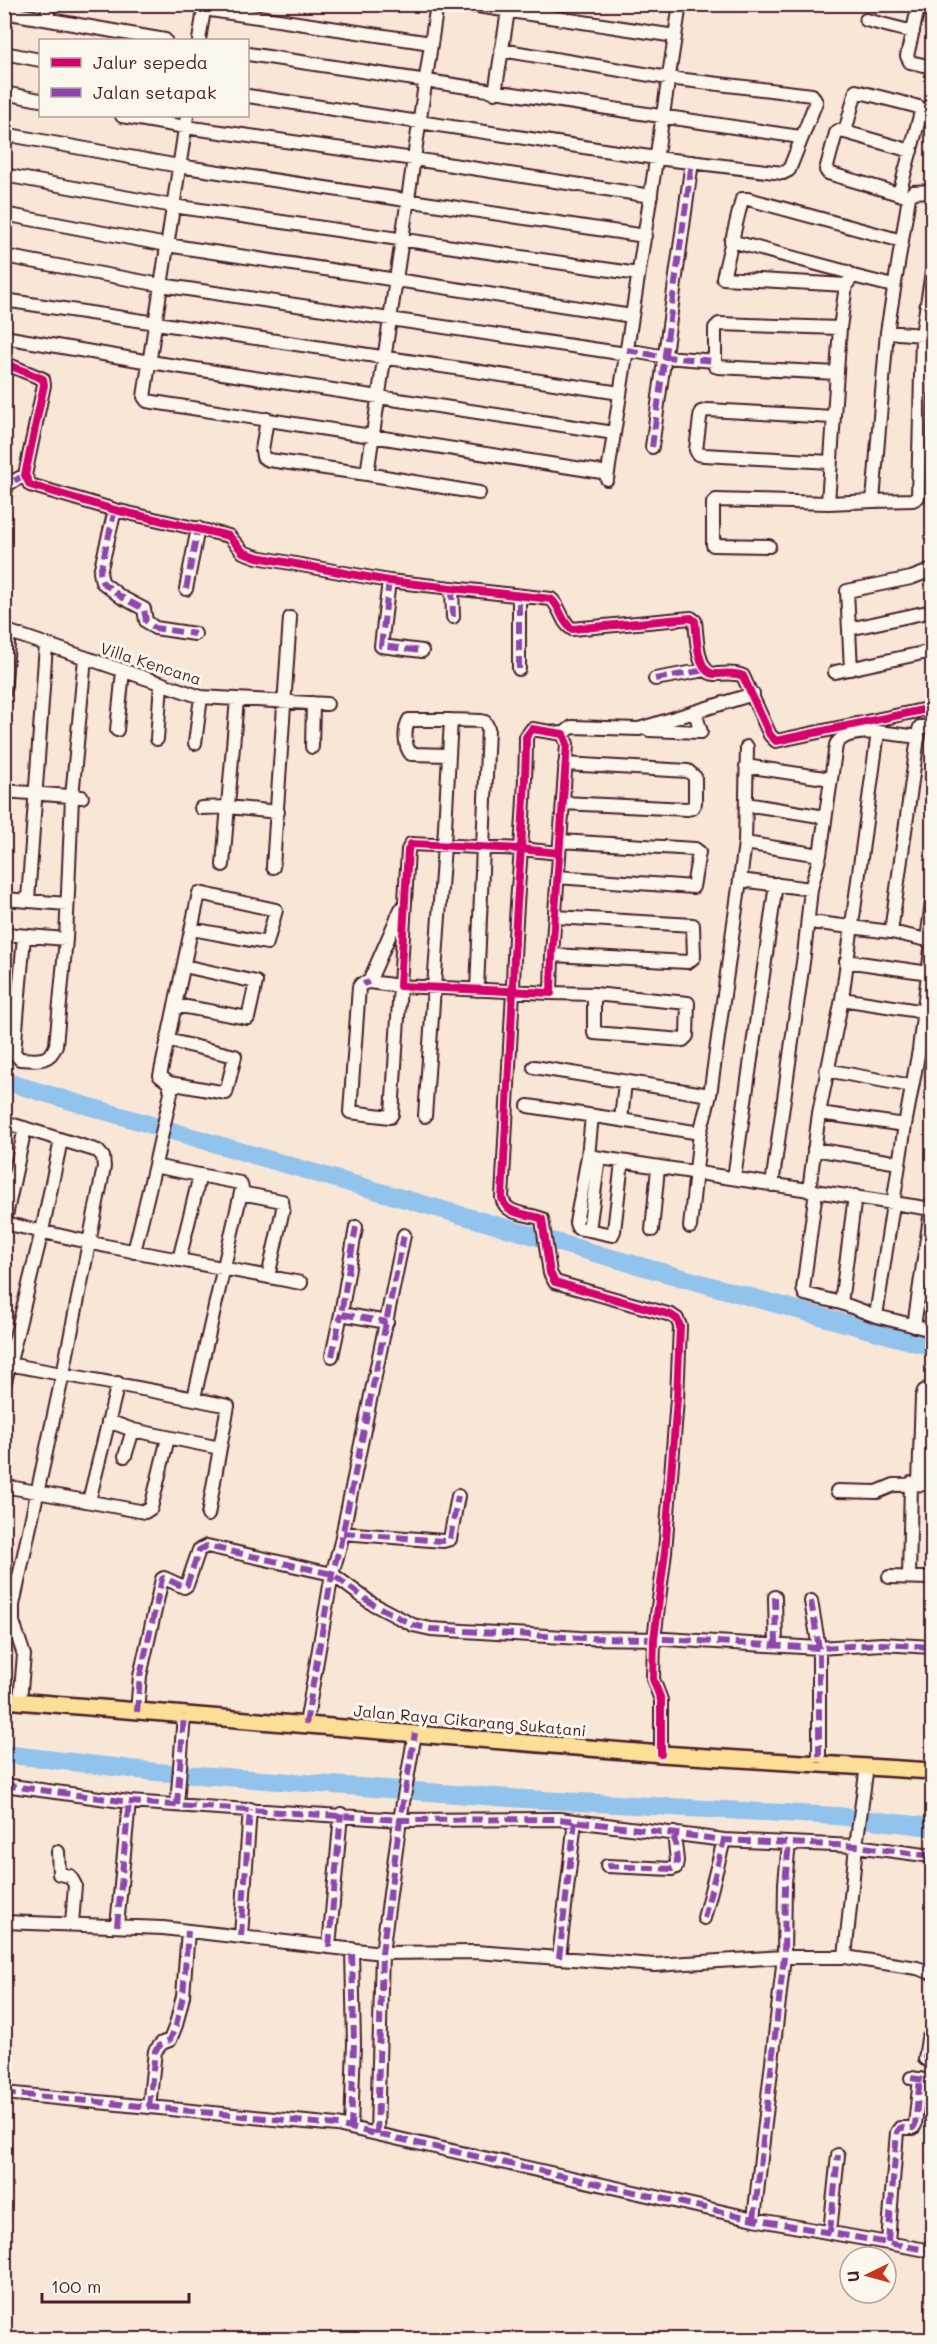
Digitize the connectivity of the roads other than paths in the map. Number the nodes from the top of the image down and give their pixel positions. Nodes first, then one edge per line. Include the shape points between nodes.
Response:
1 (49, 4) edge
2 (437, 4) edge
3 (464, 4) edge
4 (680, 4) edge
5 (920, 4) edge
6 (204, 7) edge
7 (508, 11) junction
8 (4, 12) edge
9 (47, 19) junction
10 (866, 20) dead end
11 (913, 32) junction
12 (675, 36) junction
13 (159, 39) edge
14 (199, 39) edge
15 (431, 43) junction
16 (501, 50) junction
17 (4, 53) edge
18 (249, 54) edge
19 (39, 60) edge
20 (933, 67) edge
21 (669, 78) junction
22 (425, 82) junction
23 (4, 93) edge
24 (495, 93) junction
25 (249, 96) edge
26 (39, 100) edge
27 (133, 117) edge
28 (662, 118) junction
29 (419, 121) junction
30 (186, 122) edge
31 (845, 132) junction
32 (4, 134) edge
33 (801, 137) junction
34 (911, 151) junction
35 (656, 158) junction
36 (414, 159) junction
37 (692, 162) junction
38 (179, 166) junction
39 (4, 175) edge
40 (933, 191) edge
41 (904, 195) junction
42 (651, 196) junction
43 (408, 200) junction
44 (173, 206) junction
45 (4, 214) edge
46 (645, 236) junction
47 (402, 239) junction
48 (731, 241) junction
49 (902, 241) junction
50 (167, 246) junction
51 (4, 256) edge
52 (933, 272) edge
53 (638, 274) junction
54 (396, 279) junction
55 (850, 281) junction
56 (161, 285) junction
57 (893, 286) junction
58 (4, 300) edge
59 (632, 316) junction
60 (390, 318) junction
61 (155, 324) junction
62 (840, 328) junction
63 (886, 332) junction
64 (927, 336) edge
65 (4, 337) edge
66 (626, 352) junction
67 (385, 356) junction
68 (666, 357) junction
69 (715, 361) junction
70 (150, 362) junction
71 (4, 363) edge
72 (837, 373) junction
73 (620, 393) junction
74 (379, 397) junction
75 (833, 417) junction
76 (267, 419) junction
77 (614, 433) junction
78 (373, 435) junction
79 (652, 447) dead end
80 (830, 462) junction
81 (367, 474) junction
82 (25, 475) junction
83 (478, 493) dead end
84 (4, 494) edge
85 (873, 501) junction
86 (828, 503) junction
87 (115, 510) junction
88 (198, 528) junction
89 (769, 546) dead end
90 (933, 570) edge
91 (389, 581) junction
92 (452, 588) junction
93 (186, 589) dead end
94 (519, 597) junction
95 (932, 612) edge
96 (290, 618) dead end
97 (453, 618) dead end
98 (849, 629) junction
99 (7, 631) edge
100 (195, 634) dead end
101 (46, 645) junction
102 (422, 651) dead end
103 (933, 651) edge
104 (85, 658) junction
105 (519, 669) dead end
106 (851, 669) junction
107 (705, 670) junction
108 (123, 671) junction
109 (835, 672) dead end
110 (655, 679) dead end
111 (160, 683) junction
112 (4, 692) edge
113 (753, 694) junction
114 (201, 697) junction
115 (237, 699) junction
116 (284, 702) junction
117 (313, 703) junction
118 (327, 704) dead end
119 (933, 708) edge
120 (695, 712) junction
121 (451, 720) junction
122 (933, 728) edge
123 (639, 729) junction
124 (117, 730) dead end
125 (878, 732) junction
126 (563, 734) junction
127 (919, 737) junction
128 (157, 739) dead end
129 (195, 743) dead end
130 (312, 747) dead end
131 (747, 747) dead end
132 (449, 755) junction
133 (565, 764) junction
134 (746, 766) junction
135 (831, 779) junction
136 (4, 791) edge
137 (34, 793) junction
138 (77, 797) junction
139 (563, 803) junction
140 (746, 804) junction
141 (228, 807) junction
142 (201, 808) dead end
143 (278, 812) junction
144 (825, 817) junction
145 (745, 843) junction
146 (444, 845) junction
147 (482, 847) junction
148 (560, 847) junction
149 (521, 849) junction
150 (820, 855) junction
151 (223, 865) dead end
152 (273, 867) dead end
153 (557, 878) junction
154 (740, 880) junction
155 (776, 884) junction
156 (811, 889) junction
157 (4, 898) edge
158 (406, 899) junction
159 (28, 900) junction
160 (933, 902) edge
161 (67, 904) junction
162 (555, 917) junction
163 (808, 924) junction
164 (851, 927) junction
165 (192, 928) junction
166 (891, 932) junction
167 (4, 934) edge
168 (24, 936) junction
169 (66, 939) junction
170 (930, 940) edge
171 (552, 955) junction
172 (846, 961) junction
173 (184, 966) junction
174 (929, 973) junction
175 (369, 982) junction
176 (400, 986) junction
177 (435, 988) junction
178 (477, 990) junction
179 (513, 991) junction
180 (551, 993) junction
181 (594, 994) junction
182 (842, 999) junction
183 (175, 1005) junction
184 (925, 1012) junction
185 (167, 1040) junction
186 (9, 1053) edge
187 (534, 1067) dead end
188 (826, 1070) junction
189 (625, 1082) junction
190 (170, 1083) junction
191 (912, 1086) junction
192 (710, 1095) junction
193 (528, 1106) dead end
194 (819, 1113) junction
195 (425, 1116) dead end
196 (592, 1116) junction
197 (621, 1120) junction
198 (4, 1122) edge
199 (905, 1125) junction
200 (25, 1128) junction
201 (700, 1133) junction
202 (61, 1140) junction
203 (814, 1149) junction
204 (594, 1157) junction
205 (622, 1162) junction
206 (899, 1163) junction
207 (658, 1168) junction
208 (154, 1169) junction
209 (695, 1174) junction
210 (200, 1175) junction
211 (734, 1178) junction
212 (772, 1185) junction
213 (813, 1191) junction
214 (241, 1193) junction
215 (855, 1196) junction
216 (894, 1204) junction
217 (933, 1204) edge
218 (932, 1209) edge
219 (5, 1223) edge
220 (356, 1227) dead end
221 (690, 1227) dead end
222 (652, 1230) dead end
223 (42, 1231) junction
224 (404, 1235) dead end
225 (89, 1242) junction
226 (134, 1252) junction
227 (179, 1260) junction
228 (224, 1268) junction
229 (267, 1276) junction
230 (301, 1283) dead end
231 (841, 1304) junction
232 (340, 1314) junction
233 (876, 1316) junction
234 (387, 1322) junction
235 (914, 1326) junction
236 (933, 1330) edge
237 (332, 1356) dead end
238 (7, 1363) edge
239 (63, 1375) junction
240 (118, 1383) junction
241 (4, 1386) edge
242 (933, 1386) edge
243 (194, 1398) junction
244 (108, 1421) junction
245 (132, 1430) junction
246 (168, 1438) junction
247 (220, 1448) junction
248 (125, 1456) dead end
249 (915, 1484) junction
250 (933, 1484) edge
251 (4, 1486) edge
252 (837, 1491) dead end
253 (37, 1494) junction
254 (458, 1496) dead end
255 (89, 1501) junction
256 (208, 1515) dead end
257 (343, 1533) junction
258 (332, 1574) junction
259 (889, 1577) dead end
260 (909, 1577) junction
261 (933, 1578) edge
262 (776, 1597) dead end
263 (811, 1601) dead end
264 (654, 1639) junction
265 (776, 1645) junction
266 (933, 1647) edge
267 (819, 1648) junction
268 (12, 1701) edge
269 (137, 1712) junction
270 (184, 1715) junction
271 (306, 1724) junction
272 (415, 1732) junction
273 (661, 1754) junction
274 (819, 1763) junction
275 (867, 1766) junction
276 (933, 1770) edge
277 (4, 1785) edge
278 (176, 1801) junction
279 (129, 1802) junction
280 (250, 1809) junction
281 (401, 1813) junction
282 (341, 1814) junction
283 (575, 1821) junction
284 (674, 1833) junction
285 (724, 1840) junction
286 (789, 1843) junction
287 (856, 1846) junction
288 (58, 1852) dead end
289 (933, 1856) edge
290 (608, 1866) dead end
291 (704, 1918) dead end
292 (4, 1922) edge
293 (72, 1924) junction
294 (117, 1926) junction
295 (188, 1931) junction
296 (241, 1936) junction
297 (329, 1947) junction
298 (352, 1949) junction
299 (382, 1953) junction
300 (845, 1956) junction
301 (784, 1957) junction
302 (559, 1958) junction
303 (933, 1973) edge
304 (933, 2037) edge
305 (925, 2059) dead end
306 (921, 2079) edge
307 (4, 2093) edge
308 (149, 2107) junction
309 (351, 2128) junction
310 (377, 2134) junction
311 (838, 2155) dead end
312 (754, 2219) junction
313 (830, 2232) junction
314 (888, 2242) junction
315 (933, 2252) edge

1 - 9 street
2 - 15 street
3 - 7 street
4 - 12 street
5 - 11 street
6 - 14 street
6 - 15 street
7 - 12 street
7 - 16 street
8 - 9 street
9 - 13 street
10 - 11 street
11 - 20 street via 908,60
12 - 21 street
15 - 22 street
16 - 21 street
16 - 24 street
17 - 19 street
18 - 22 street
21 - 28 street
21 - 33 street via 812,95 816,102
22 - 24 street
22 - 29 street
23 - 26 street
24 - 28 street
25 - 29 street
27 - 30 street
28 - 33 street
28 - 35 street
29 - 35 street
29 - 36 street
30 - 36 street
30 - 38 street
31 - 34 street
31 - 34 street via 856,91 919,107
31 - 41 street via 836,133 828,173
32 - 38 street
33 - 37 street via 789,170 783,173
34 - 41 street
35 - 37 street
35 - 42 street
36 - 42 street
36 - 43 street
37 - 68 street
38 - 43 street
38 - 44 street
39 - 44 street
40 - 41 street
41 - 49 street
42 - 46 street
43 - 46 street
43 - 47 street
44 - 47 street
44 - 50 street
45 - 50 street
46 - 53 street
47 - 53 street
47 - 54 street
48 - 49 street via 742,200 748,199
48 - 55 street via 847,272
48 - 55 street via 722,276 726,279
49 - 57 street
50 - 54 street
50 - 56 street
51 - 56 street
52 - 64 street
53 - 59 street
54 - 59 street
54 - 60 street
55 - 57 street
55 - 62 street
56 - 60 street
56 - 61 street
57 - 63 street
58 - 61 street
59 - 66 street
60 - 66 street
60 - 67 street
61 - 67 street
61 - 70 street
62 - 69 street via 719,324 715,328
62 - 72 street
63 - 64 street
63 - 85 street
64 - 85 street via 918,497
65 - 70 street
66 - 68 street
66 - 73 street
67 - 73 street
67 - 74 street
68 - 69 street
68 - 79 street
69 - 72 street via 718,367
70 - 74 street
70 - 76 street via 144,397 147,401
71 - 82 street via 43,380 44,385
72 - 75 street
73 - 77 street
74 - 77 street
74 - 78 street
75 - 80 street
75 - 80 street via 708,410 701,412 696,450 704,455
76 - 78 street
76 - 81 street via 263,457
77 - 78 street via 607,476
78 - 81 street
80 - 86 street
81 - 83 street
82 - 84 street via 8,484
82 - 87 street via 30,485
85 - 86 street
86 - 89 street via 713,503 713,545
87 - 88 street
87 - 100 street via 100,572 102,582 144,609 146,621 155,628
88 - 91 street via 232,537 243,552 257,557
88 - 93 street
90 - 98 street via 847,591
91 - 92 street
91 - 102 street via 381,646
92 - 94 street
92 - 97 street
94 - 105 street
94 - 107 street via 554,601 572,629 691,618 695,621
95 - 98 street
96 - 116 street
98 - 106 street
99 - 101 street, Villa Kencana
99 - 112 street
101 - 104 street, Villa Kencana
101 - 137 street
103 - 106 street
104 - 108 street, Villa Kencana
104 - 138 street
106 - 109 street
107 - 110 street
107 - 113 street via 712,674 740,674
108 - 111 street, Villa Kencana
108 - 124 street
111 - 114 street, Villa Kencana
111 - 128 street
113 - 119 street via 776,741
113 - 120 street
114 - 115 street, Villa Kencana
114 - 129 street
115 - 116 street, Villa Kencana
115 - 141 street
116 - 117 street, Villa Kencana
116 - 143 street
117 - 118 street, Villa Kencana
117 - 130 street
120 - 123 street
120 - 123 street via 701,732
121 - 132 street
121 - 132 street via 416,718 407,724 406,747 411,754
121 - 147 street via 481,721 488,728
122 - 127 street via 920,727
123 - 126 street via 572,727
125 - 127 street
125 - 135 street via 839,739
125 - 164 street
126 - 133 street via 567,744
126 - 149 street via 532,729 526,737
127 - 166 street
131 - 134 street
132 - 146 street
133 - 139 street
133 - 139 street via 688,771 695,777 695,803 687,809
134 - 135 street
134 - 140 street
135 - 144 street
136 - 137 street
137 - 138 street
137 - 159 street
138 - 161 street
139 - 148 street
140 - 144 street
140 - 145 street
141 - 142 street
141 - 143 street
141 - 151 street
143 - 152 street
144 - 150 street
145 - 150 street
145 - 154 street
146 - 147 street
146 - 158 street via 409,846
146 - 177 street
147 - 149 street
147 - 178 street
148 - 149 street
148 - 153 street
148 - 153 street via 695,849 699,859 695,886 691,888
149 - 179 street
150 - 156 street
153 - 162 street
154 - 155 street
154 - 192 street
155 - 156 street
155 - 211 street
156 - 163 street
157 - 159 street
158 - 175 street
158 - 176 street
159 - 161 street
160 - 170 street
161 - 169 street
162 - 171 street
162 - 171 street via 693,925 694,957 688,962
163 - 164 street
163 - 212 street
164 - 166 street
164 - 172 street
165 - 165 street via 199,892 276,910 267,944
165 - 173 street
166 - 170 street
167 - 168 street
168 - 169 street
168 - 186 street
169 - 186 street via 54,1052 42,1060 20,1059
170 - 174 street
171 - 180 street
172 - 174 street
172 - 182 street
173 - 183 street
173 - 183 street via 256,982 248,1018
174 - 184 street
175 - 176 street
175 - 176 street via 359,987 351,1113 387,1117 392,1114
176 - 177 street
177 - 178 street
177 - 195 street
178 - 179 street
179 - 180 street
179 - 264 street via 502,1198 505,1206 543,1221 550,1273 555,1282 671,1315 680,1326 665,1552
180 - 181 street
181 - 181 street via 688,1003 687,1036 683,1040 594,1033
182 - 184 street
182 - 188 street
183 - 185 street
184 - 191 street
185 - 190 street via 160,1076
185 - 190 street via 235,1056 226,1093
187 - 189 street
188 - 191 street
188 - 194 street
189 - 192 street
189 - 197 street
190 - 208 street
191 - 199 street
192 - 201 street
193 - 196 street
194 - 199 street
194 - 203 street
196 - 197 street
196 - 204 street
197 - 201 street
198 - 200 street
199 - 206 street
200 - 202 street
200 - 219 street
201 - 209 street
202 - 223 street
202 - 225 street via 103,1157
203 - 206 street
203 - 213 street
204 - 205 street
204 - 205 street via 589,1230 612,1235
205 - 207 street
206 - 216 street
207 - 209 street
207 - 222 street
208 - 210 street
208 - 226 street
209 - 211 street
209 - 221 street
210 - 214 street via 240,1183
210 - 227 street
211 - 212 street
212 - 213 street
213 - 215 street
213 - 231 street via 803,1288 805,1294
214 - 228 street
214 - 229 street via 282,1201
215 - 216 street
215 - 231 street
216 - 218 street
216 - 233 street
217 - 218 street
218 - 235 street
219 - 223 street
220 - 232 street
223 - 225 street
223 - 238 street
224 - 234 street
225 - 226 street
225 - 239 street
226 - 227 street
227 - 228 street
228 - 229 street
228 - 243 street
229 - 230 street
231 - 233 street
232 - 234 street
232 - 237 street
233 - 235 street
234 - 257 street
235 - 236 street
238 - 239 street
238 - 241 street
239 - 240 street
239 - 253 street
240 - 243 street
240 - 244 street
242 - 249 street via 922,1397
243 - 247 street via 228,1406
244 - 245 street
244 - 255 street
245 - 246 street
245 - 248 street
246 - 247 street
246 - 255 street via 149,1511
247 - 256 street
249 - 250 street
249 - 252 street via 894,1485 877,1492
249 - 260 street
251 - 253 street
253 - 255 street
253 - 268 street via 12,1605 24,1655
254 - 257 street via 453,1532 444,1541
257 - 258 street
258 - 264 street via 371,1603 413,1625 431,1629
258 - 269 street via 203,1546 187,1585 162,1579 140,1676
258 - 271 street
259 - 260 street
260 - 261 street
262 - 265 street
263 - 267 street
264 - 265 street
264 - 273 street via 653,1679 662,1700
265 - 267 street
266 - 267 street via 882,1644
267 - 274 street
268 - 269 main road, Jalan Raya Cikarang Sukatani
269 - 270 main road, Jalan Raya Cikarang Sukatani
270 - 271 main road, Jalan Raya Cikarang Sukatani
270 - 278 street
271 - 272 main road, Jalan Raya Cikarang Sukatani
272 - 273 main road, Jalan Raya Cikarang Sukatani
272 - 281 street
273 - 274 main road, Jalan Raya Cikarang Sukatani
274 - 275 main road, Jalan Raya Cikarang Sukatani
275 - 276 main road, Jalan Raya Cikarang Sukatani
275 - 287 street
277 - 279 street
278 - 279 street
278 - 280 street
279 - 294 street
280 - 282 street
280 - 296 street
281 - 282 street
281 - 283 street
281 - 299 street
282 - 297 street
283 - 284 street
283 - 302 street
284 - 285 street
284 - 290 street via 676,1867
285 - 286 street
285 - 291 street
286 - 287 street
286 - 301 street
287 - 289 street
287 - 300 street
288 - 293 street via 59,1874 70,1876 75,1886
292 - 293 street
293 - 294 street
294 - 295 street
295 - 296 street
295 - 308 street via 182,2001 170,2040 155,2051
296 - 297 street
297 - 298 street
298 - 299 street
298 - 309 street
299 - 302 street via 476,1952
299 - 310 street
300 - 301 street
300 - 303 street
301 - 302 street via 667,1965
301 - 312 street
304 - 305 street via 928,2039
306 - 314 street via 915,2127 900,2128 897,2133
307 - 308 street
308 - 309 street
309 - 310 street
310 - 312 street
311 - 313 street
312 - 313 street
313 - 314 street
314 - 315 street

